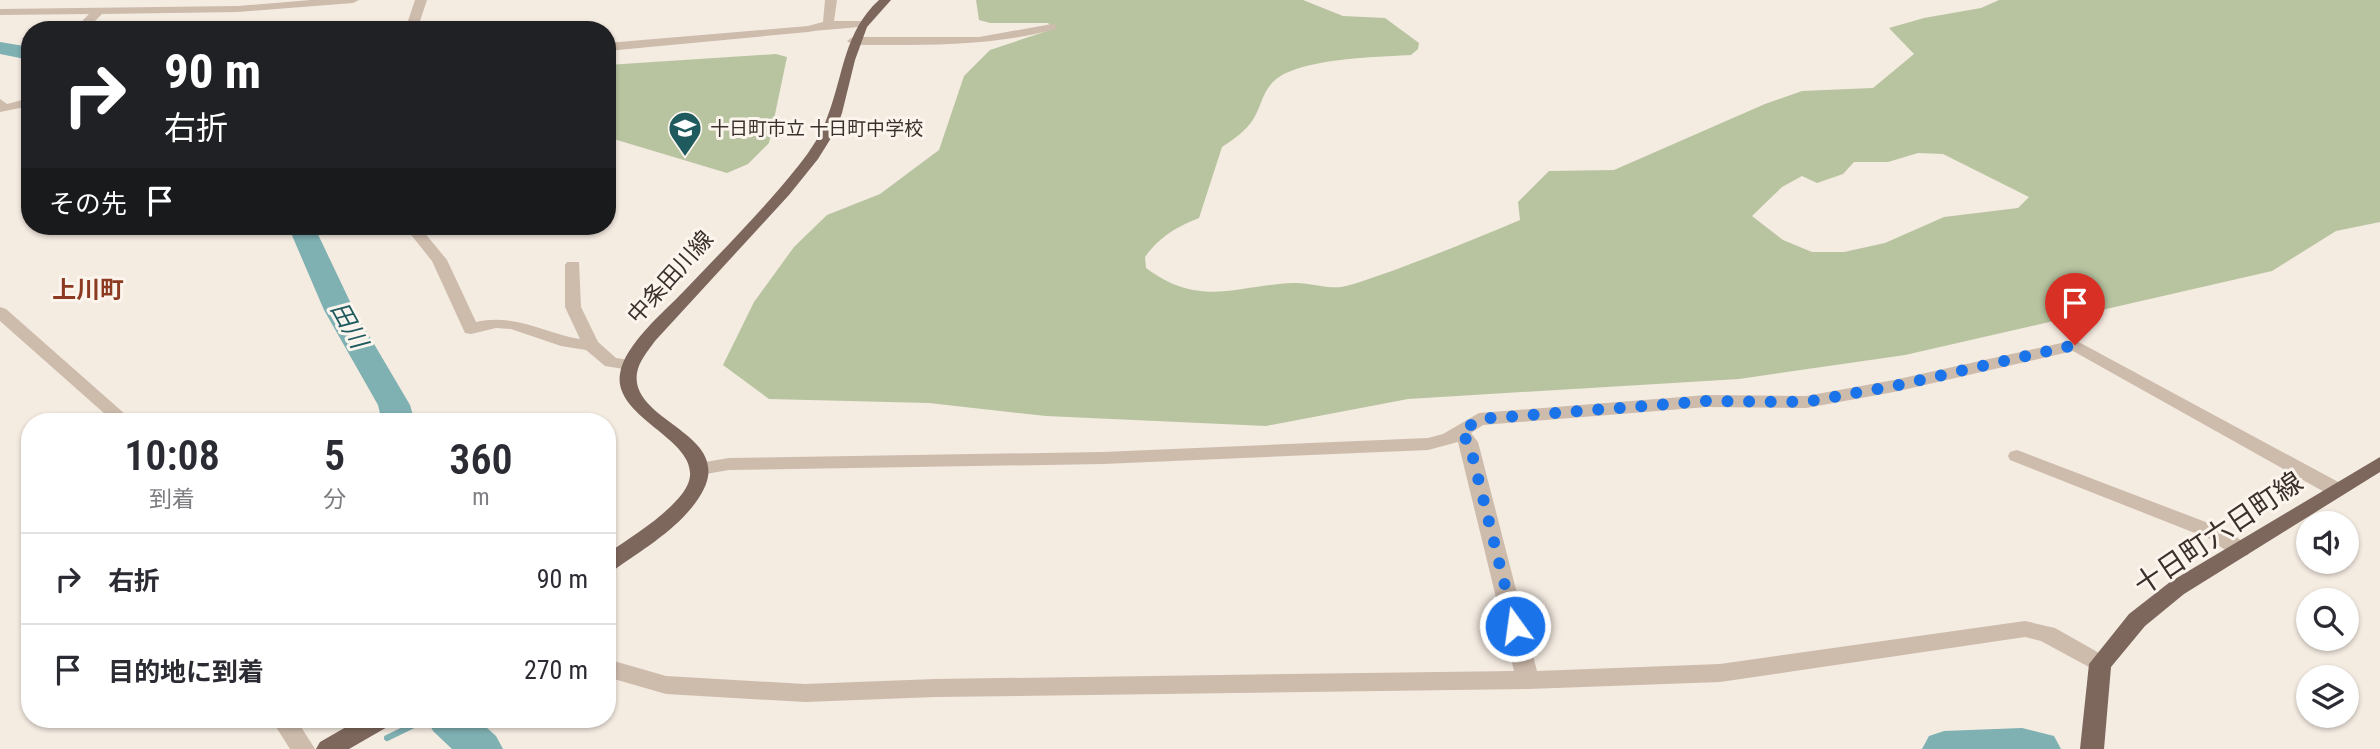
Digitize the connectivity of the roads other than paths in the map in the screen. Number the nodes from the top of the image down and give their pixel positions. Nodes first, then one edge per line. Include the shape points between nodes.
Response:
1 (353, 0) edge
2 (421, 0) edge
3 (831, 0) edge
4 (885, 0) edge
5 (99, 11) junction
6 (0, 12) edge
7 (89, 21) edge
8 (414, 21) edge
9 (828, 24) junction
10 (862, 24) junction
11 (1052, 27) dead end
12 (853, 41) junction
13 (616, 46) edge
14 (0, 103) edge
15 (21, 104) edge
16 (418, 235) edge
17 (573, 265) dead end
18 (0, 312) edge
19 (591, 345) junction
20 (631, 365) junction
21 (115, 413) edge
22 (1460, 433) junction
23 (2017, 456) dead end
24 (2380, 463) edge
25 (700, 470) junction
26 (2335, 489) junction
27 (2241, 550) junction
28 (616, 558) edge
29 (2100, 664) junction
30 (616, 671) edge
31 (1528, 680) junction
32 (289, 728) edge
33 (365, 728) edge
34 (303, 749) edge
35 (328, 749) edge
36 (2092, 749) edge

1 - 5 street via 238,9
2 - 8 street
3 - 9 street
4 - 10 main road, 中条田川線
5 - 6 street
5 - 7 street
9 - 10 street
9 - 13 street
10 - 12 main road, 中条田川線
11 - 12 street via 991,40
12 - 20 main road, 中条田川線 via 841,98 820,146 792,183 649,337
14 - 15 street via 4,109
16 - 19 street via 439,260 471,328 496,323 575,345
17 - 19 street via 573,307
18 - 21 street
19 - 20 street via 611,362
20 - 25 main road via 628,380 636,400 692,450
22 - 25 street via 1428,444 1103,458 740,464
22 - 26 street via 1479,419 1508,415 1707,401 1806,402 2075,345
22 - 31 street via 1469,442
23 - 27 street via 2217,534
24 - 26 main road, 十日町六日町線
25 - 28 main road via 694,493
26 - 27 main road, 十日町六日町線
27 - 29 main road, 十日町六日町線 via 2177,588 2137,620
29 - 31 street via 2048,634 2025,629 1720,673
29 - 36 main road
30 - 31 street via 666,685 805,693
32 - 34 street
33 - 35 main road

